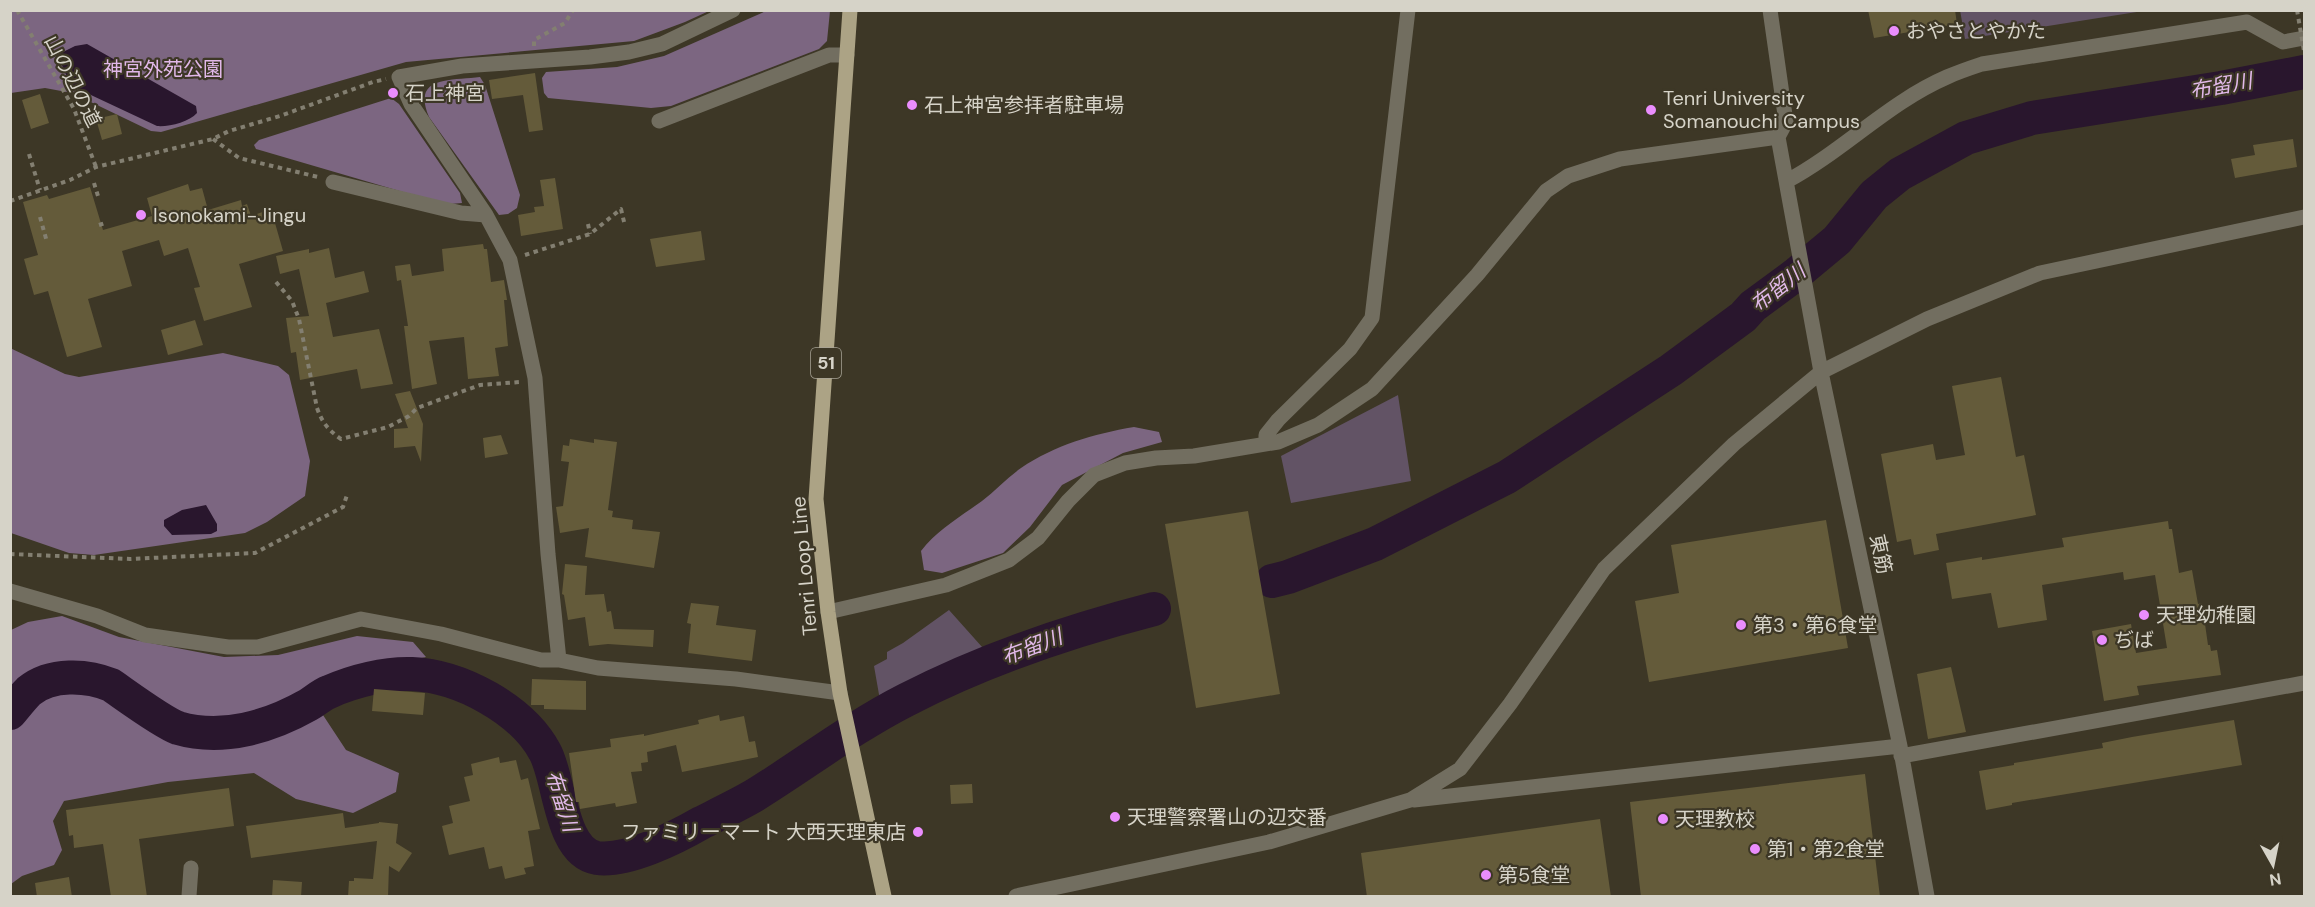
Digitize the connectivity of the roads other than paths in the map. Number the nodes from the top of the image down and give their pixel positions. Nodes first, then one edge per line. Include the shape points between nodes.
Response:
1 (733, 10) edge
2 (850, 10) edge
3 (1408, 10) edge
4 (1770, 10) edge
5 (2304, 38) edge
6 (847, 55) junction
7 (659, 121) dead end
8 (1778, 136) junction
9 (1787, 181) junction
10 (333, 182) road end
11 (486, 215) junction
12 (2304, 217) edge
13 (1821, 372) junction
14 (1266, 444) junction
15 (10, 591) edge
16 (828, 612) junction
17 (559, 660) junction
18 (2304, 683) edge
19 (840, 693) junction
20 (1900, 751) junction
21 (1410, 800) junction
22 (191, 868) dead end
23 (189, 897) edge
24 (884, 897) edge
25 (1016, 897) edge
26 (1927, 897) edge

1 - 11 street via 662,44 629,52 462,66 399,77 411,104
2 - 6 main road, Tenri Loop Line / 51
3 - 14 street via 1372,318 1350,349 1278,420 1266,435
4 - 8 street via 1786,122
5 - 9 street via 2283,42 2247,22 1982,64 1946,77 1907,99 1813,167
6 - 7 street via 829,55
6 - 16 main road, Tenri Loop Line / 51 via 816,499
8 - 9 street, 東筋
8 - 14 street via 1620,159 1568,176 1546,191 1477,275 1372,389 1318,425
9 - 13 street, 東筋
10 - 11 street via 461,213
11 - 17 street via 510,260 535,378
12 - 13 street via 2040,273 1927,319
13 - 20 street, 東筋
13 - 21 street via 1734,444 1604,569 1460,769
14 - 16 street via 1125,463 1094,475 1038,538 1009,560 946,585
15 - 17 street via 97,616 145,635 228,647 258,647 361,619 441,634 541,660
16 - 19 main road, Tenri Loop Line / 51
17 - 19 street via 598,668 736,679
18 - 20 street
19 - 24 main road, Tenri Loop Line / 51
20 - 21 street
20 - 26 street, 東筋
21 - 25 street via 1269,843
22 - 23 street

